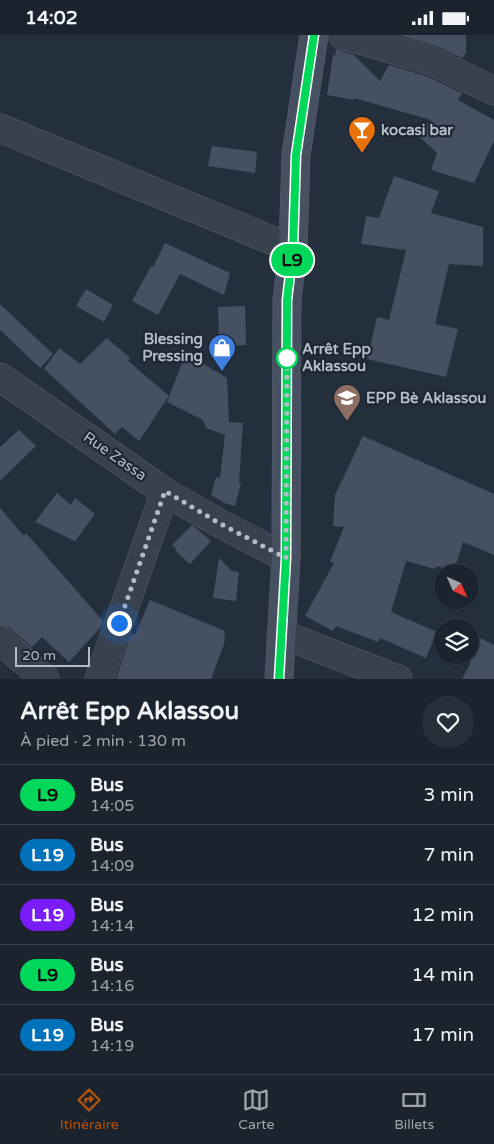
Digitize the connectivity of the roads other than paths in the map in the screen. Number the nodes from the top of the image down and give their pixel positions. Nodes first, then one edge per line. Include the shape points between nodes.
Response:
1 (314, 35) edge
2 (342, 35) edge
3 (494, 91) edge
4 (0, 128) edge
5 (293, 249) junction
6 (0, 377) edge
7 (165, 491) junction
8 (286, 558) junction
9 (281, 634) junction
10 (0, 640) edge
11 (45, 679) edge
12 (99, 679) edge
13 (279, 679) edge
14 (398, 679) edge

1 - 5 street via 296,155
2 - 3 street via 432,61
4 - 5 street
5 - 8 street via 287,300
6 - 7 street, Rue Zassa
7 - 8 street, Rue Zassa
7 - 12 street
8 - 9 street
9 - 13 street
9 - 14 street
10 - 11 street

